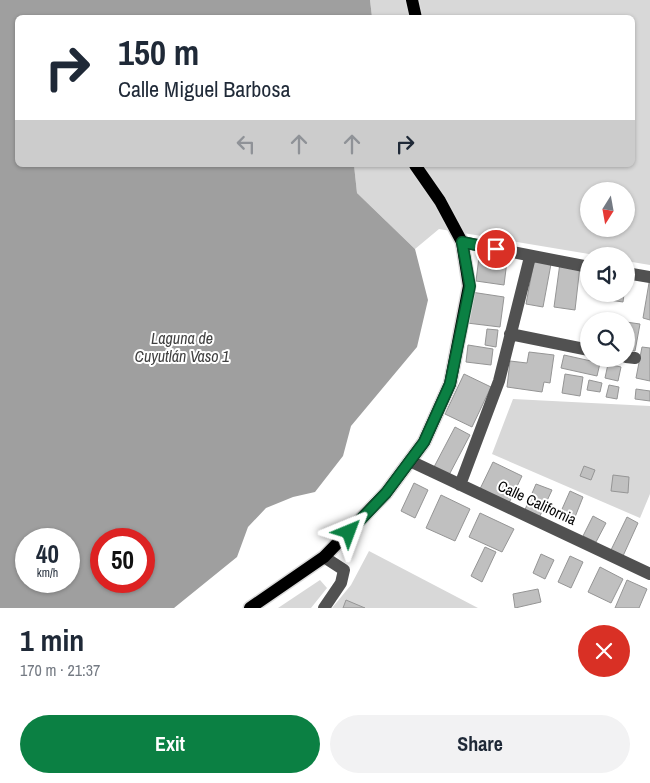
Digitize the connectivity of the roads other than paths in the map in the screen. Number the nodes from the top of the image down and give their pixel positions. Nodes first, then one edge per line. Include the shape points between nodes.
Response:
1 (412, 0) edge
2 (415, 15) edge
3 (416, 167) edge
4 (462, 242) junction
5 (530, 257) junction
6 (580, 265) edge
7 (635, 276) edge
8 (650, 278) edge
9 (510, 334) junction
10 (580, 348) edge
11 (410, 462) junction
12 (460, 486) junction
13 (324, 557) junction
14 (650, 574) edge
15 (250, 608) edge
16 (324, 608) edge

1 - 2 main road
3 - 4 main road via 440,201
4 - 5 street
4 - 11 main road via 470,286 450,384 424,442
5 - 6 street
5 - 9 street
7 - 8 street
9 - 10 street
9 - 12 street via 499,382
11 - 12 street, Calle California
11 - 13 main road via 386,493
12 - 14 street, Calle California
13 - 15 main road
13 - 16 street via 344,570 341,583

